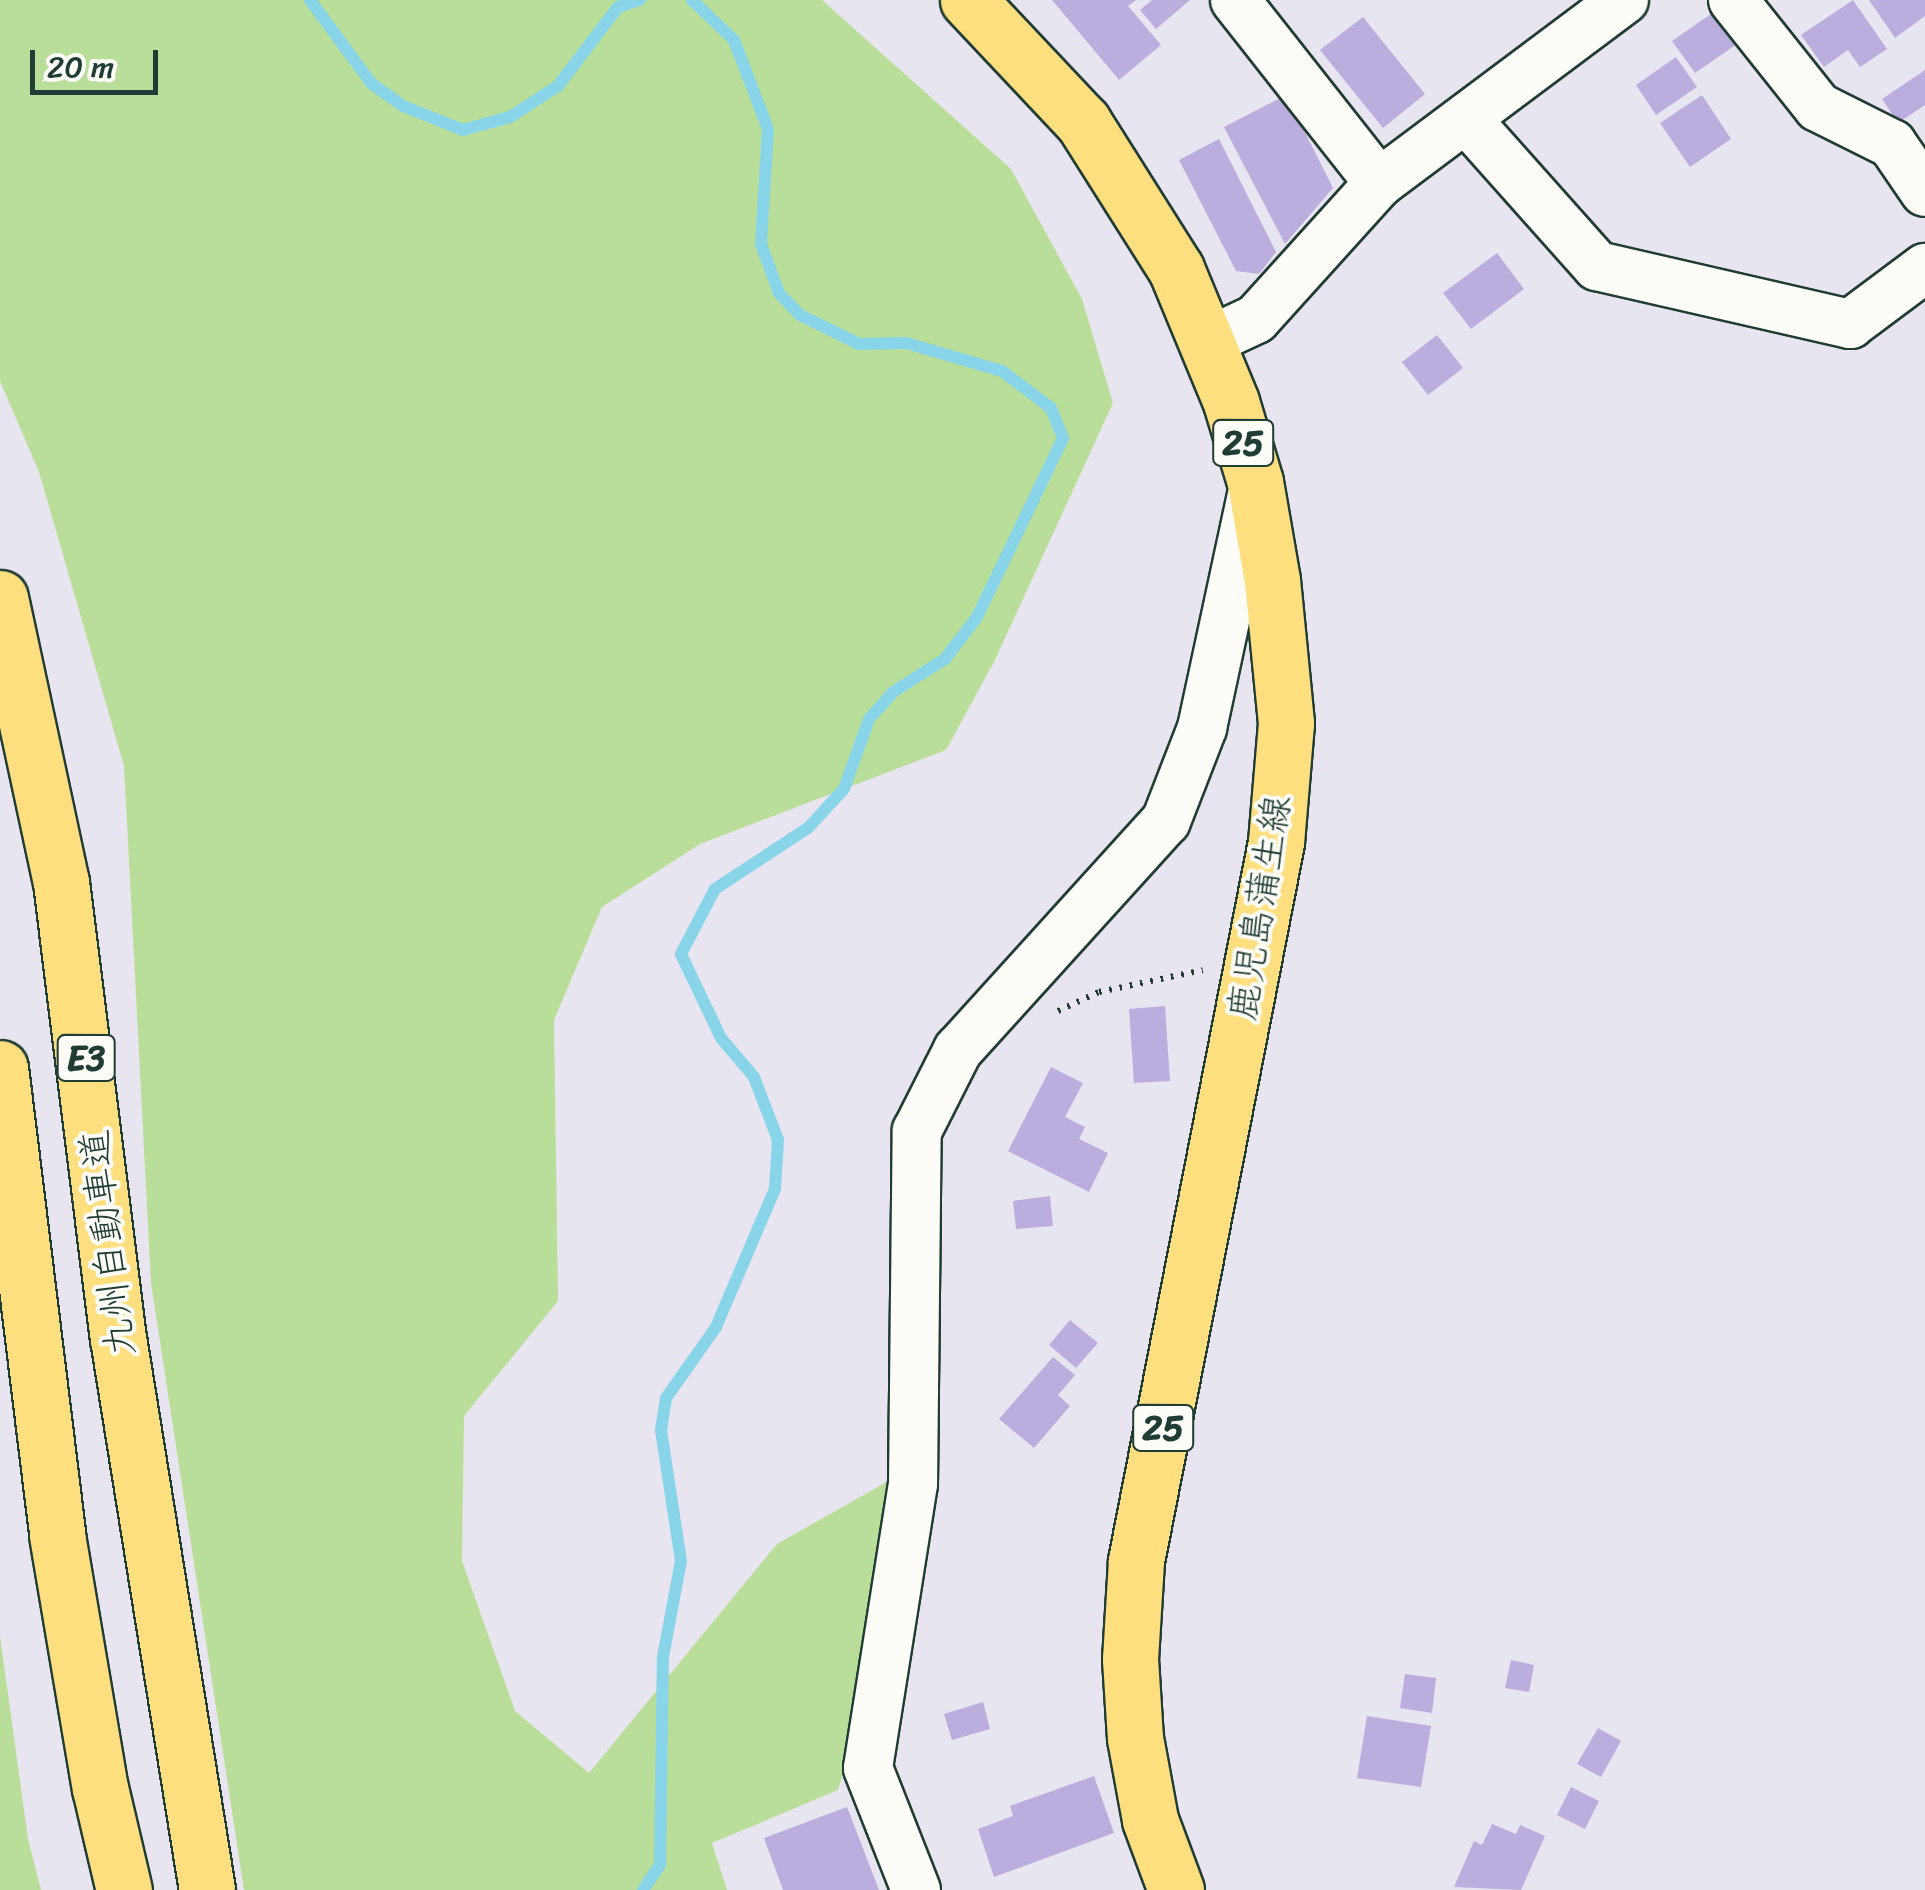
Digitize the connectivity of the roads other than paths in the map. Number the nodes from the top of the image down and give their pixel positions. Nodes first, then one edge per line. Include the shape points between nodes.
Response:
1 (968, 0) edge
2 (1235, 0) edge
3 (1624, 0) edge
4 (1733, 0) edge
5 (1574, 15) edge
6 (1466, 118) junction
7 (1379, 183) junction
8 (1925, 192) edge
9 (1925, 268) edge
10 (1209, 342) junction
11 (1255, 482) junction
12 (0, 598) edge
13 (0, 1068) edge
14 (124, 1890) edge
15 (207, 1890) edge
16 (916, 1890) edge
17 (1176, 1890) edge

1 - 10 main road, 鹿児島蒲生線 / 25 via 1083,122 1168,254
2 - 7 street
3 - 5 street
4 - 8 street via 1818,107 1892,144
5 - 6 street
6 - 7 street
6 - 9 street via 1597,266 1850,324
7 - 10 street via 1256,319
10 - 11 main road, 鹿児島蒲生線 / 25
11 - 16 street via 1202,728 1166,821 958,1050 917,1130 913,1484 868,1768
11 - 17 main road, 鹿児島蒲生線 / 25 via 1286,723 1276,842 1136,1561 1130,1659 1150,1820
12 - 15 main road, 九州自動車道 / E3 via 61,882 118,1338
13 - 14 main road, E3 via 58,1534 100,1788

